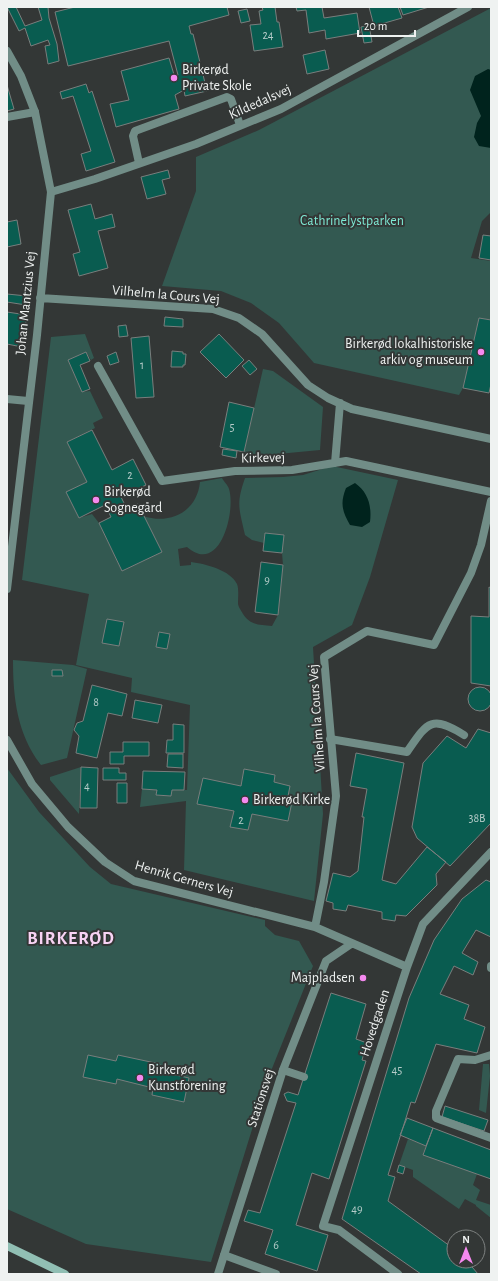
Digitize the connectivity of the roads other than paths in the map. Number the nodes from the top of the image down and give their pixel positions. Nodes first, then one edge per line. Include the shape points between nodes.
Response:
1 (468, 7) edge
2 (7, 51) edge
3 (36, 112) junction
4 (7, 117) edge
5 (240, 125) junction
6 (139, 164) junction
7 (51, 192) junction
8 (40, 298) junction
9 (98, 366) dead end
10 (7, 399) edge
11 (28, 401) junction
12 (340, 404) junction
13 (491, 439) edge
14 (335, 463) junction
15 (491, 492) edge
16 (491, 501) edge
17 (7, 589) edge
18 (464, 735) dead end
19 (330, 739) junction
20 (7, 740) edge
21 (491, 852) edge
22 (315, 927) junction
23 (351, 944) junction
24 (407, 967) junction
25 (491, 1055) edge
26 (282, 1070) junction
27 (304, 1077) dead end
28 (491, 1138) edge
29 (7, 1246) edge
30 (224, 1255) junction
31 (65, 1274) edge
32 (218, 1274) edge
33 (276, 1274) edge
34 (398, 1274) edge

1 - 5 street, Kildedalsvej via 281,109
2 - 3 street, Johan Mantzius Vej
3 - 4 street
3 - 7 street, Johan Mantzius Vej
5 - 6 street, Kildedalsvej
5 - 6 street via 231,98 227,97 142,128 135,131 133,136
6 - 7 street, Kildedalsvej
7 - 8 street, Johan Mantzius Vej
8 - 11 street, Johan Mantzius Vej
8 - 12 street, Vilhelm la Cours Vej via 213,309 239,318 262,334 308,385
9 - 14 street, Kirkevej via 162,481 235,471 292,470
10 - 11 street
11 - 17 street, Johan Mantzius Vej
12 - 13 street, Vilhelm la Cours Vej via 352,409
12 - 14 street
14 - 15 street, Kirkevej via 346,461
16 - 19 street, Vilhelm la Cours Vej via 481,545 471,573 434,645 367,631 324,657
18 - 19 street via 447,724 434,724 424,728 407,752
19 - 22 street, Vilhelm la Cours Vej via 336,796
20 - 22 street, Henrik Gerners Vej via 32,784 68,827 105,862 134,881
21 - 24 street, Hovedgaden via 423,924
22 - 23 street, Henrik Gerners Vej
23 - 24 street, Henrik Gerners Vej
23 - 26 street, Stationsvej via 326,961
24 - 34 street, Hovedgaden via 323,1226 339,1230
25 - 28 street via 475,1060 458,1059 436,1111 436,1118
26 - 27 street
26 - 30 street, Stationsvej
29 - 31 street
30 - 32 street, Stationsvej
30 - 33 street

